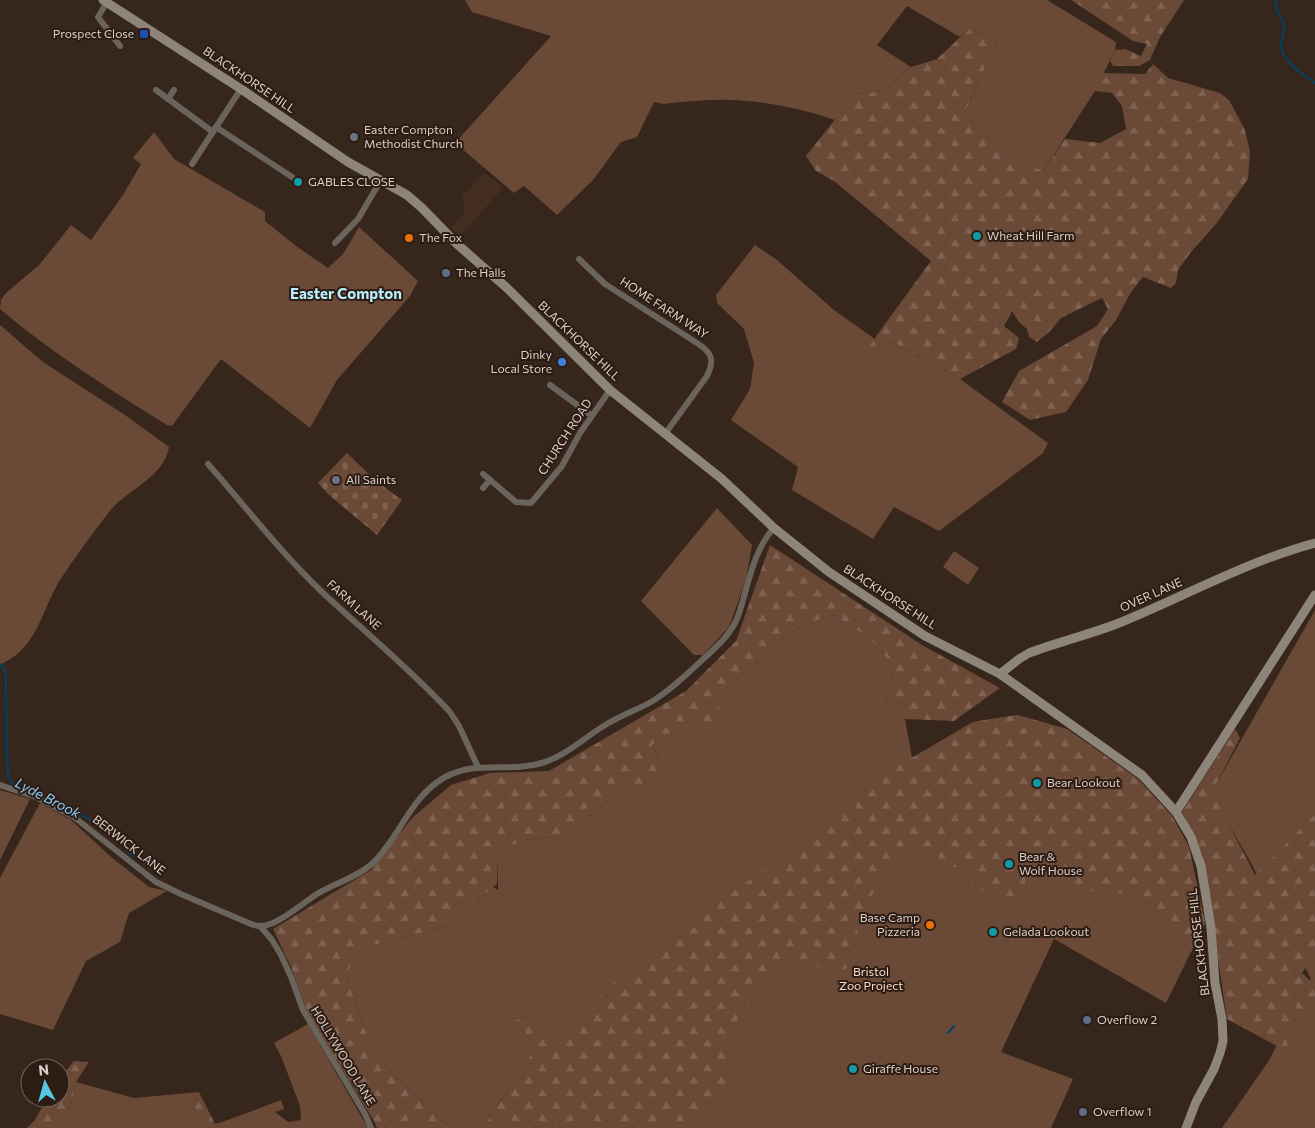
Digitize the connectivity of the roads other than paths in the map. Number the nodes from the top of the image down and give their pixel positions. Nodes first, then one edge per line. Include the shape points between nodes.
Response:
1 (105, 1) edge
2 (120, 46) dead end
3 (241, 89) junction
4 (156, 90) dead end
5 (174, 90) dead end
6 (168, 99) junction
7 (215, 129) junction
8 (192, 164) dead end
9 (292, 177) dead end
10 (381, 180) junction
11 (335, 243) dead end
12 (579, 259) dead end
13 (550, 385) dead end
14 (610, 390) junction
15 (591, 415) junction
16 (665, 434) junction
17 (208, 464) dead end
18 (483, 474) dead end
19 (490, 480) junction
20 (483, 488) dead end
21 (774, 528) junction
22 (1315, 543) edge
23 (1315, 595) edge
24 (1000, 674) junction
25 (478, 767) junction
26 (0, 785) edge
27 (1176, 812) junction
28 (273, 923) junction
29 (260, 926) junction
30 (272, 940) junction
31 (371, 1128) edge
32 (1186, 1128) edge

1 - 2 street via 98,17
1 - 3 main road, BLACKHORSE HILL
3 - 7 street
3 - 10 main road, BLACKHORSE HILL via 348,162
4 - 6 street
5 - 6 street
6 - 7 street
7 - 8 street
7 - 9 street
10 - 11 street via 358,219
10 - 14 main road, BLACKHORSE HILL via 422,208
12 - 16 street, HOME FARM WAY via 605,284 706,349 711,356 712,366 707,376
13 - 15 street
14 - 15 street, CHURCH ROAD
14 - 16 main road, BLACKHORSE HILL
15 - 19 street, CHURCH ROAD via 562,466 531,503 516,502
16 - 21 main road, BLACKHORSE HILL via 722,479
17 - 25 street, FARM LANE via 302,572 450,712
18 - 19 street, CHURCH ROAD
19 - 20 street
21 - 24 main road, BLACKHORSE HILL via 829,572 925,636
21 - 25 street via 765,538 753,566 732,628 712,651 664,693 607,723 544,763
22 - 24 main road, OVER LANE via 1245,567 1122,622 1029,653
23 - 27 main road
24 - 27 main road, BLACKHORSE HILL via 1142,775
25 - 28 street via 449,774 424,793 373,863 319,892
26 - 29 street, BERWICK LANE via 36,797 74,816 156,882
27 - 32 main road, BLACKHORSE HILL via 1191,837 1201,866 1223,1030 1214,1069
28 - 29 street
28 - 30 street
29 - 30 street, HOLLYWOOD LANE
30 - 31 street, HOLLYWOOD LANE via 303,1010

